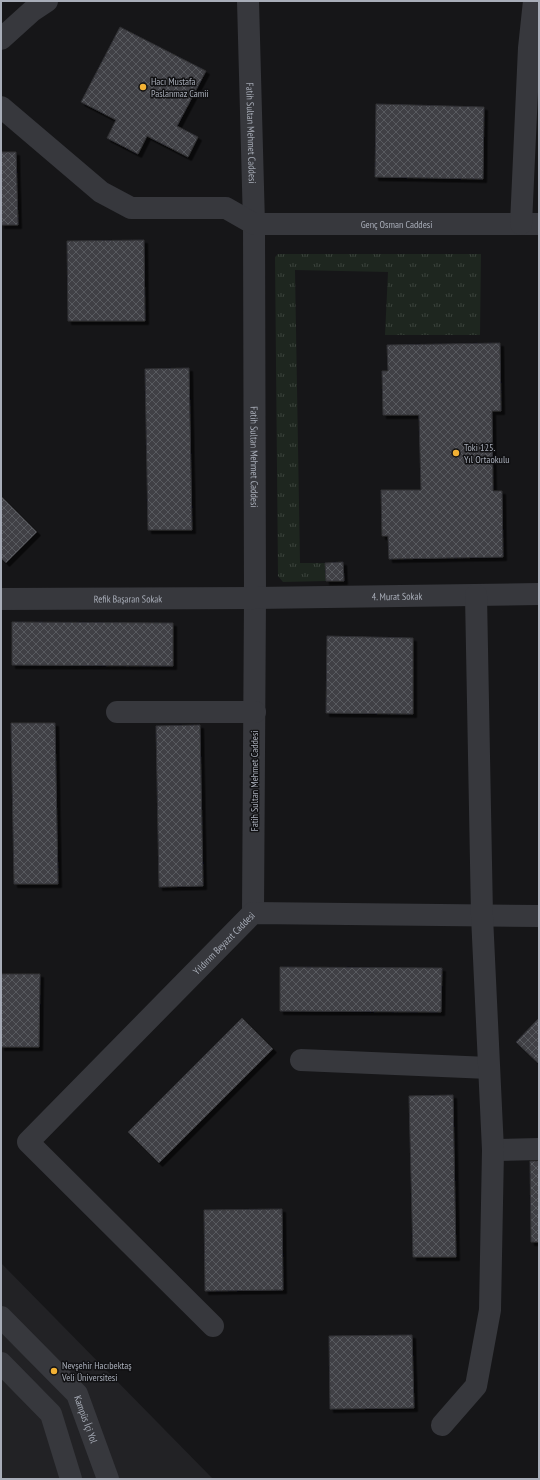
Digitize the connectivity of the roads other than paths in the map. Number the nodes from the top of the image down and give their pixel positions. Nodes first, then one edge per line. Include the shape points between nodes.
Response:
1 (47, 1) edge
2 (248, 1) edge
3 (534, 1) edge
4 (1, 39) edge
5 (1, 107) edge
6 (254, 224) junction
7 (530, 224) edge
8 (539, 594) edge
9 (476, 595) junction
10 (256, 598) junction
11 (1, 599) edge
12 (117, 712) dead end
13 (254, 712) junction
14 (253, 913) junction
15 (482, 916) junction
16 (539, 916) edge
17 (301, 1060) dead end
18 (489, 1068) junction
19 (539, 1149) edge
20 (493, 1150) junction
21 (1, 1317) edge
22 (213, 1326) dead end
23 (1, 1363) edge
24 (442, 1425) dead end
25 (71, 1479) edge
26 (108, 1479) edge

1 - 4 street
2 - 6 street, Fatih Sultan Mehmet Caddesi
3 - 7 street via 529,48
5 - 6 street via 101,192 131,208 226,208
6 - 7 street, Genç Osman Caddesi
6 - 10 street, Fatih Sultan Mehmet Caddesi
8 - 9 street, 4. Murat Sokak
9 - 10 street, 4. Murat Sokak
9 - 15 street
10 - 11 street, Refik Başaran Sokak
10 - 13 street, Fatih Sultan Mehmet Caddesi
12 - 13 street
13 - 14 street, Fatih Sultan Mehmet Caddesi
14 - 15 street, Yıldırım Beyazıt Caddesi
14 - 22 street, Yıldırım Beyazıt Caddesi via 28,1142
15 - 16 street, Yıldırım Beyazıt Caddesi
15 - 18 street
17 - 18 street
18 - 20 street
19 - 20 street
20 - 24 street via 490,1310 476,1386
21 - 26 street, Kampüs İçi Yol via 77,1394
23 - 25 street via 51,1414

